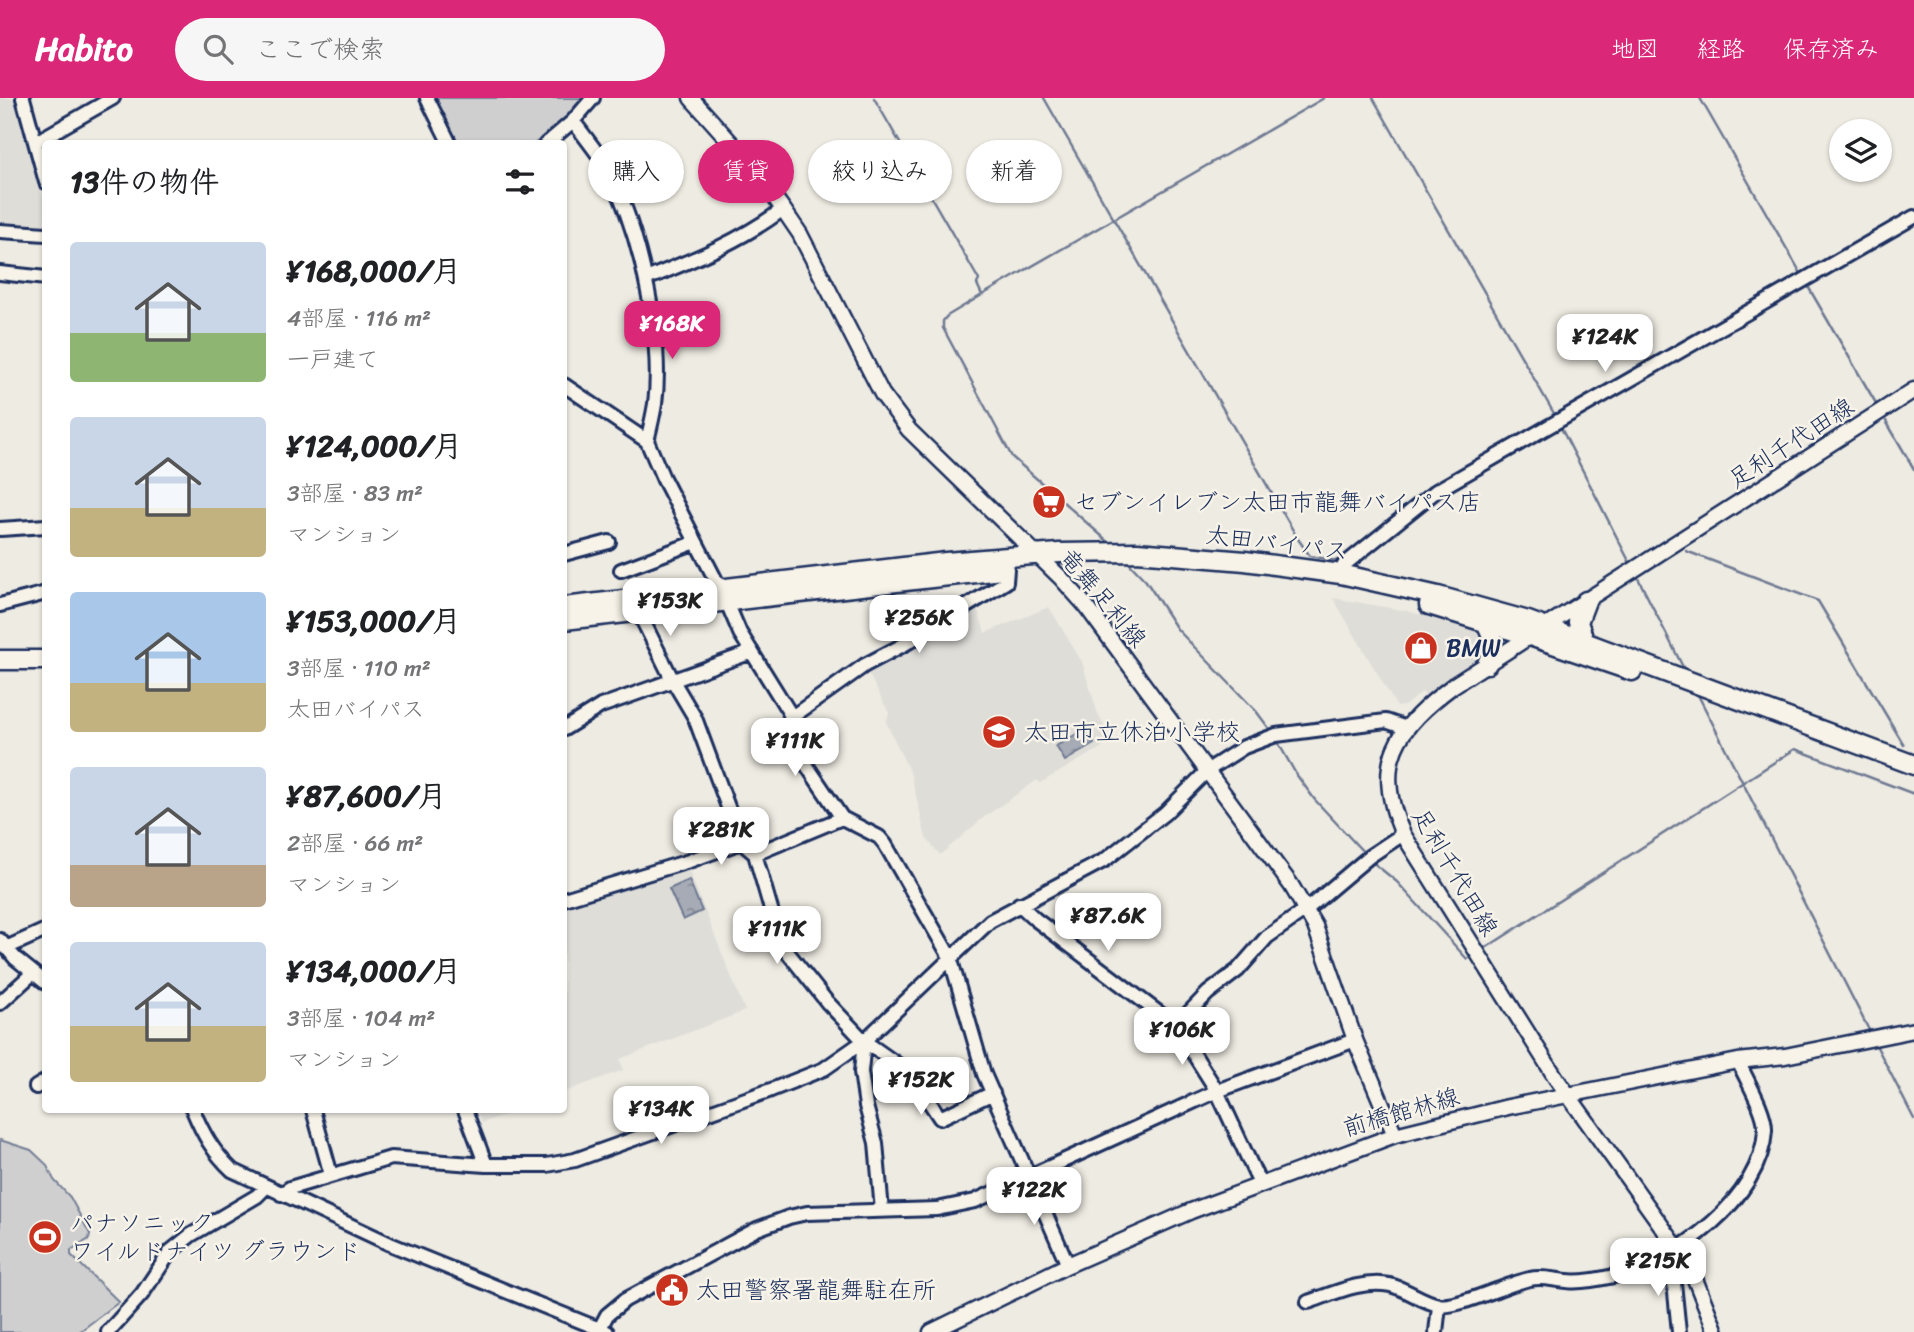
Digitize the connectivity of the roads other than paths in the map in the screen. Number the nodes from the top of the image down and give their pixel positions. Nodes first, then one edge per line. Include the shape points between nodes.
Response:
1 (23, 98) edge
2 (113, 98) edge
3 (427, 98) edge
4 (593, 98) edge
5 (691, 98) edge
6 (573, 121) junction
7 (448, 140) edge
8 (551, 140) edge
9 (36, 142) junction
10 (42, 166) edge
11 (783, 209) junction
12 (1914, 217) edge
13 (0, 231) edge
14 (42, 234) edge
15 (0, 273) edge
16 (42, 278) edge
17 (646, 279) junction
18 (567, 387) edge
19 (1914, 390) edge
20 (647, 441) junction
21 (42, 526) edge
22 (0, 528) edge
23 (609, 542) dead end
24 (696, 542) junction
25 (567, 553) edge
26 (1042, 560) junction
27 (1007, 569) junction
28 (621, 570) dead end
29 (1341, 574) junction
30 (42, 594) edge
31 (723, 594) junction
32 (1586, 601) junction
33 (0, 605) edge
34 (567, 607) edge
35 (638, 611) junction
36 (567, 620) edge
37 (1486, 623) junction
38 (1538, 631) junction
39 (1584, 640) junction
40 (752, 652) junction
41 (0, 660) edge
42 (42, 660) edge
43 (1487, 664) junction
44 (0, 671) edge
45 (42, 671) edge
46 (673, 681) junction
47 (792, 718) junction
48 (567, 727) edge
49 (1406, 728) junction
50 (1914, 765) edge
51 (1208, 770) junction
52 (1914, 776) edge
53 (842, 818) junction
54 (1403, 834) junction
55 (741, 842) junction
56 (755, 854) junction
57 (567, 898) edge
58 (1019, 904) junction
59 (1307, 909) junction
60 (42, 931) edge
61 (3, 944) edge
62 (950, 957) junction
63 (41, 978) edge
64 (0, 1003) edge
65 (1176, 1026) junction
66 (1914, 1030) edge
67 (1355, 1040) junction
68 (864, 1041) junction
69 (1738, 1061) junction
70 (1217, 1091) junction
71 (993, 1093) junction
72 (1568, 1095) junction
73 (193, 1113) edge
74 (314, 1113) edge
75 (466, 1113) edge
76 (1395, 1135) junction
77 (486, 1165) junction
78 (331, 1175) junction
79 (1030, 1175) junction
80 (1260, 1184) junction
81 (266, 1186) junction
82 (281, 1194) junction
83 (882, 1211) junction
84 (1671, 1253) junction
85 (1069, 1265) junction
86 (1308, 1302) dead end
87 (1439, 1306) junction
88 (601, 1331) edge
89 (108, 1332) edge
90 (930, 1332) edge
91 (1436, 1332) edge
92 (1679, 1332) edge
93 (1716, 1332) edge

1 - 9 street
2 - 9 street
3 - 7 street
4 - 6 street
5 - 11 main road, 竜舞足利線
6 - 8 street
6 - 17 street via 603,161 636,236
9 - 10 street
11 - 17 street via 742,235
11 - 26 main road, 竜舞足利線 via 895,413
12 - 29 street via 1436,491 1353,557
13 - 14 street
15 - 16 street
17 - 20 street via 656,372
18 - 20 street
19 - 32 main road, 足利千代田線
20 - 24 street
21 - 22 street
23 - 25 street
24 - 28 street
24 - 31 street
26 - 27 highway, 太田バイパス
26 - 29 highway, 太田バイパス via 1059,553 1137,552
26 - 31 highway, 太田バイパス via 946,562
26 - 37 highway, 太田バイパス via 1195,568 1319,582 1432,606
26 - 51 main road, 竜舞足利線 via 1086,606
27 - 31 highway, 太田バイパス
27 - 47 street via 1006,582 865,665
29 - 38 highway, 太田バイパス via 1489,609
30 - 33 street
31 - 34 highway, 太田バイパス
31 - 35 highway, 太田バイパス
31 - 40 street
32 - 38 main road, 足利千代田線
32 - 39 highway via 1577,622
35 - 36 highway, 太田バイパス
35 - 46 street
37 - 38 highway, 太田バイパス
37 - 43 highway via 1493,635
38 - 39 highway, 太田バイパス
38 - 43 main road, 足利千代田線
38 - 52 highway, 太田バイパス
39 - 50 highway, 太田バイパス
40 - 46 street
40 - 47 street
41 - 42 highway
43 - 49 main road, 足利千代田線 via 1428,704
44 - 45 highway
46 - 48 street via 601,706
46 - 55 street via 695,718
47 - 53 street via 807,766
49 - 51 street via 1386,721 1276,735 1244,747
49 - 54 main road, 足利千代田線 via 1395,748 1388,793
51 - 58 street via 1105,860
51 - 59 main road, 竜舞足利線
53 - 56 street
53 - 62 street via 885,844
54 - 59 street via 1357,865
54 - 72 main road, 足利千代田線
55 - 56 street
55 - 57 street
56 - 68 street via 781,944
58 - 62 street via 990,921
58 - 65 street
59 - 65 street via 1267,937
59 - 67 main road, 竜舞足利線
60 - 61 street
61 - 63 street
62 - 68 street
62 - 71 street
63 - 64 street
65 - 70 street
66 - 69 main road, 前橋館林線
67 - 70 street
67 - 76 main road, 竜舞足利線
68 - 71 street via 911,1074 940,1118
68 - 77 street via 824,1069 575,1160
68 - 83 street via 862,1072 876,1143
69 - 72 main road, 前橋館林線
69 - 84 street via 1765,1128 1756,1169 1744,1191
70 - 79 street
70 - 80 street
71 - 79 street
72 - 76 main road, 前橋館林線
72 - 84 main road, 足利千代田線
73 - 81 street via 216,1154 232,1170
74 - 78 street
75 - 77 street
76 - 80 main road, 前橋館林線
77 - 78 street via 391,1158
78 - 82 street
79 - 83 street via 954,1206
79 - 85 street
80 - 85 main road, 前橋館林線
81 - 82 street
81 - 89 street via 171,1251 142,1294
82 - 88 street
83 - 88 street via 807,1213 775,1221 625,1300 607,1315
84 - 87 street via 1615,1276 1569,1282 1533,1278
84 - 92 street
84 - 93 main road, 足利千代田線 via 1695,1279
85 - 90 main road, 前橋館林線
86 - 87 street via 1369,1283 1389,1285
87 - 91 street

